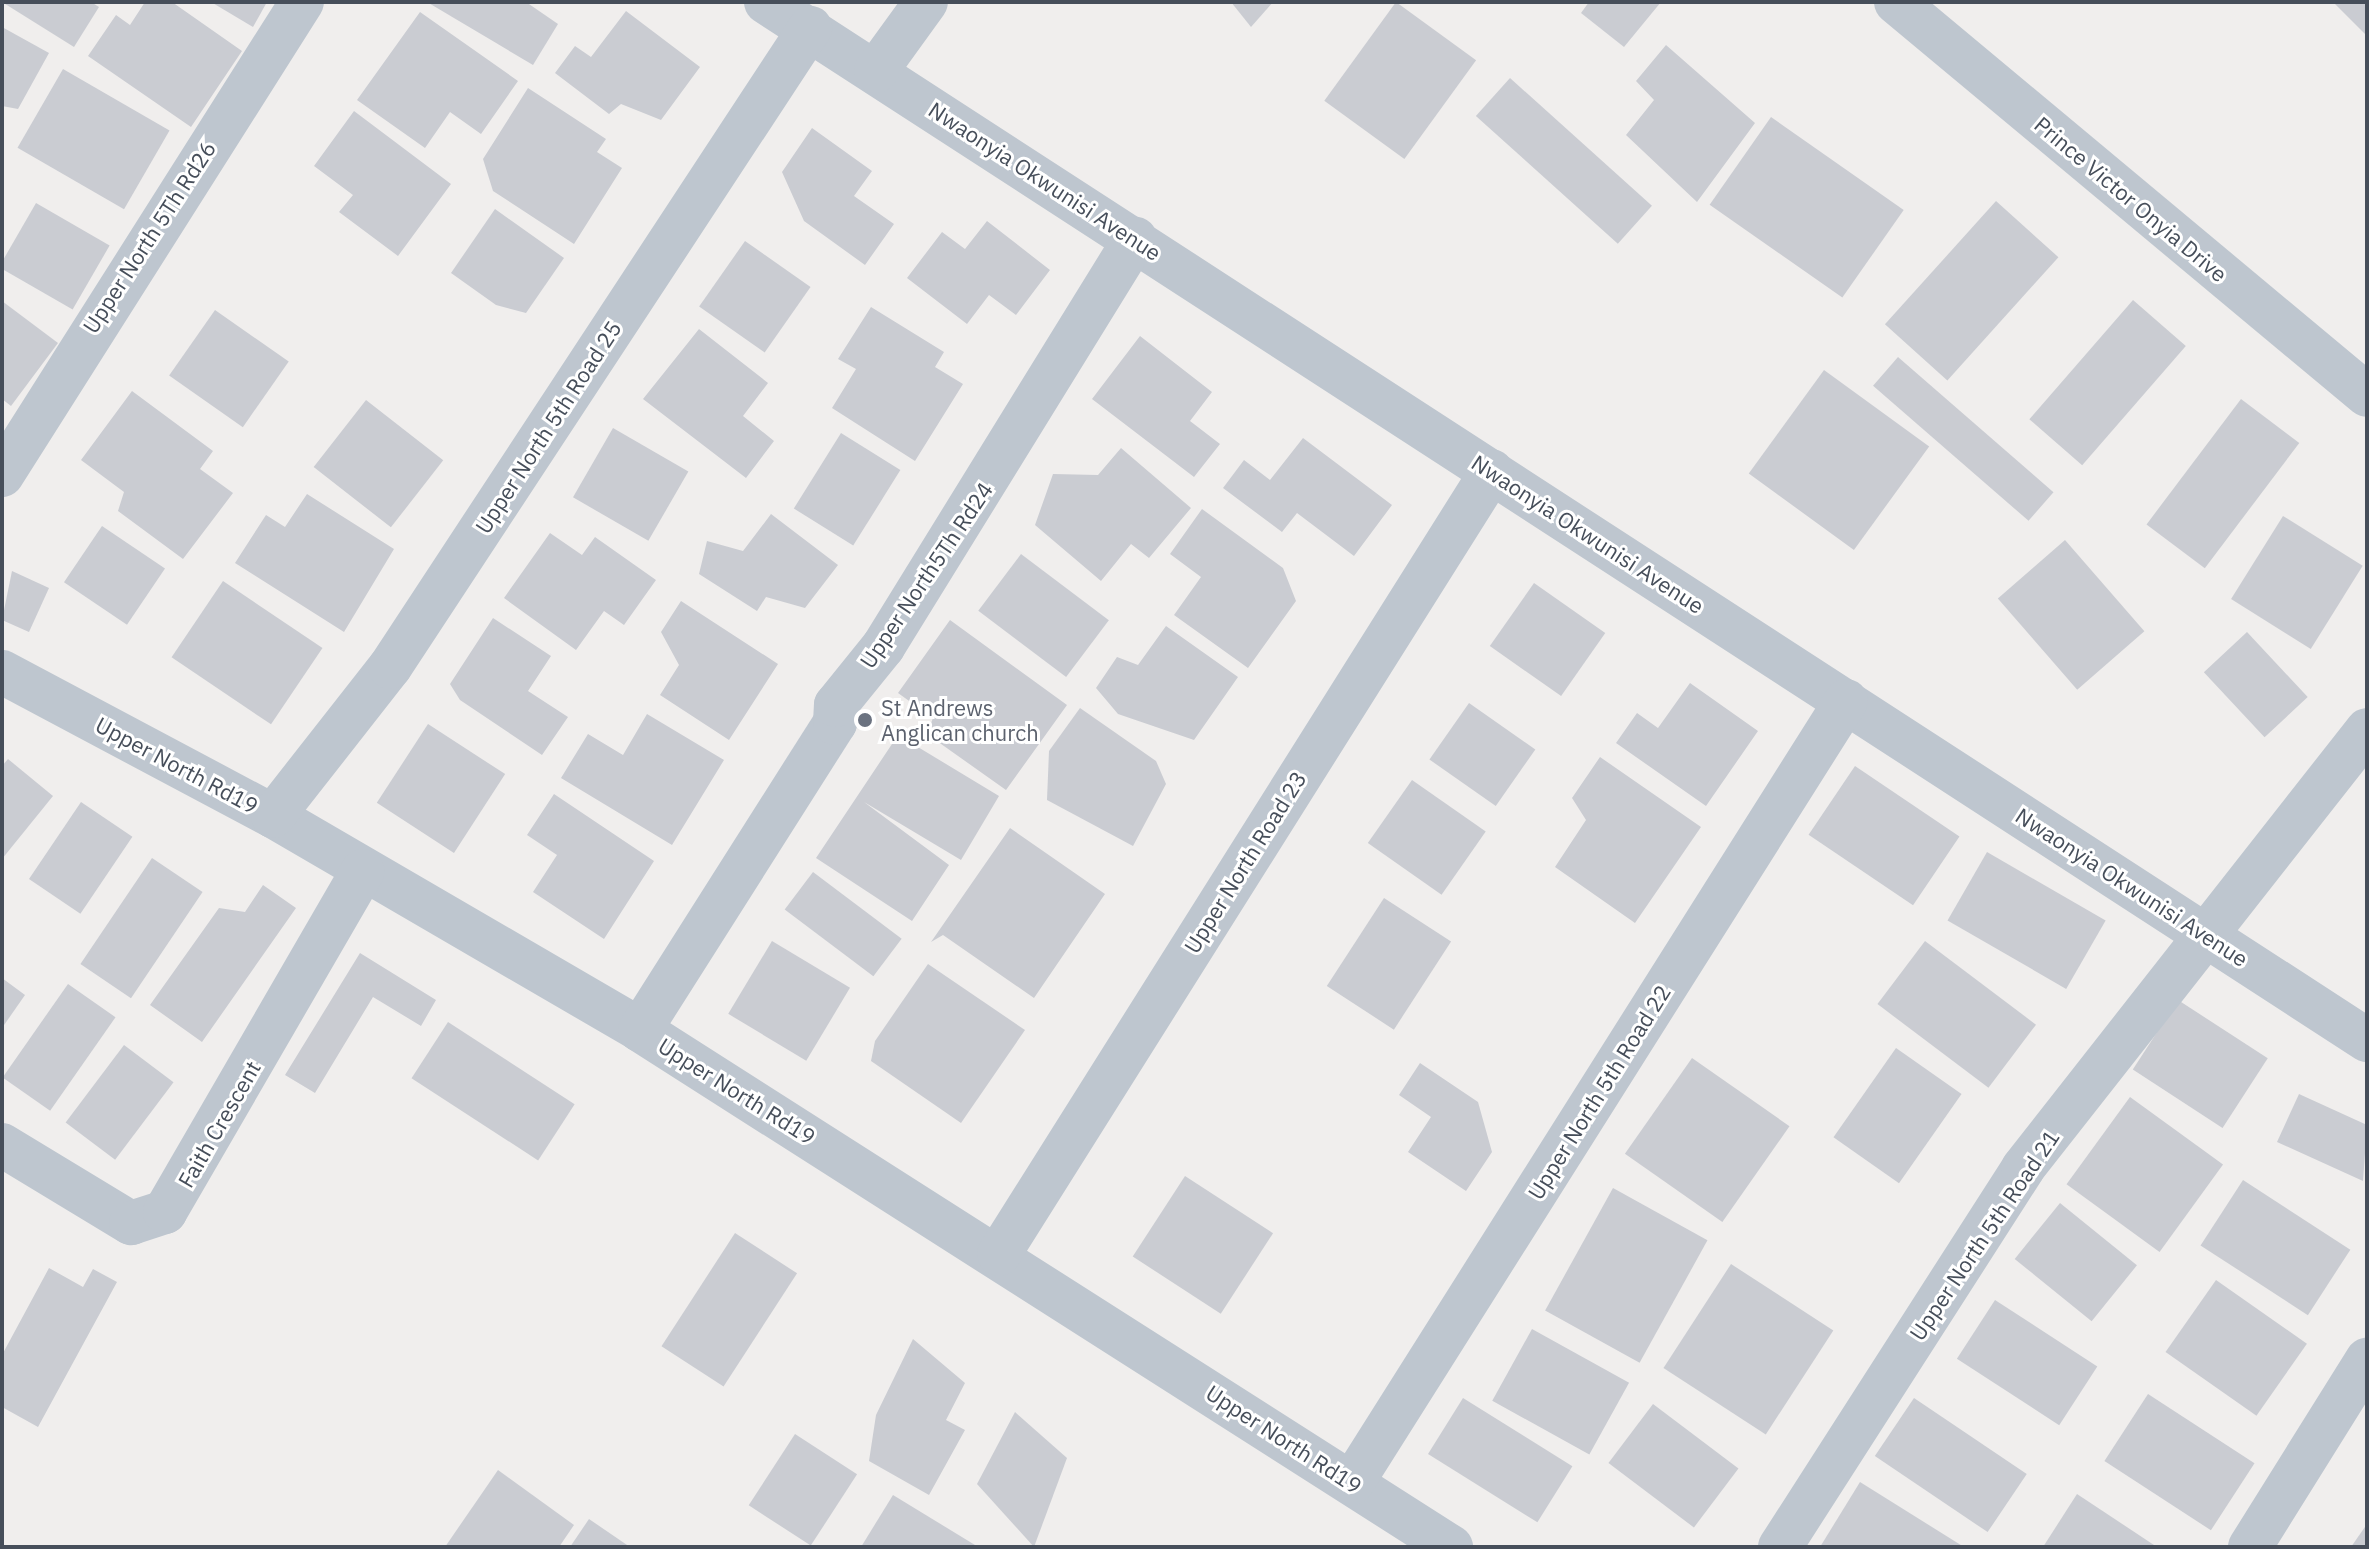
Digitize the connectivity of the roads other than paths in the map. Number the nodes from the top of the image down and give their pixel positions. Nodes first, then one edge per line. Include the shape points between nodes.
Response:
1 (302, 2) edge
2 (766, 2) edge
3 (926, 2) edge
4 (1896, 2) edge
5 (810, 28) junction
6 (876, 71) junction
7 (1135, 239) junction
8 (2367, 395) edge
9 (1492, 471) junction
10 (2, 475) edge
11 (2, 672) edge
12 (1846, 701) junction
13 (2367, 730) edge
14 (273, 816) junction
15 (363, 871) junction
16 (2206, 935) junction
17 (640, 1030) junction
18 (2367, 1040) edge
19 (2, 1145) edge
20 (999, 1254) junction
21 (2367, 1360) edge
22 (1352, 1483) junction
23 (1451, 1547) edge
24 (1780, 1547) edge
25 (2250, 1547) edge

1 - 10 street, Upper North 5Th Rd26
2 - 5 street, Nwaonyia Okwunisi Avenue
3 - 6 street
4 - 8 street, Prince Victor Onyia Drive
5 - 6 street, Nwaonyia Okwunisi Avenue
5 - 14 street, Upper North 5th Road 25 via 390,667
6 - 7 street, Nwaonyia Okwunisi Avenue
7 - 9 street, Nwaonyia Okwunisi Avenue
7 - 17 street, Upper North5Th Rd24 via 883,647 836,705 835,723
9 - 12 street, Nwaonyia Okwunisi Avenue
9 - 20 street, Upper North Road 23
11 - 14 street, Upper North Rd19
12 - 16 street, Nwaonyia Okwunisi Avenue
12 - 22 street, Upper North 5th Road 22
13 - 16 street
14 - 15 street, Upper North Rd19
15 - 17 street, Upper North Rd19
15 - 19 street, Faith Crescent via 165,1212 131,1223
16 - 18 street, Nwaonyia Okwunisi Avenue
16 - 24 street, Upper North 5th Road 21 via 2023,1168
17 - 20 street, Upper North Rd19
20 - 22 street, Upper North Rd19
21 - 25 street
22 - 23 street, Upper North Rd19

